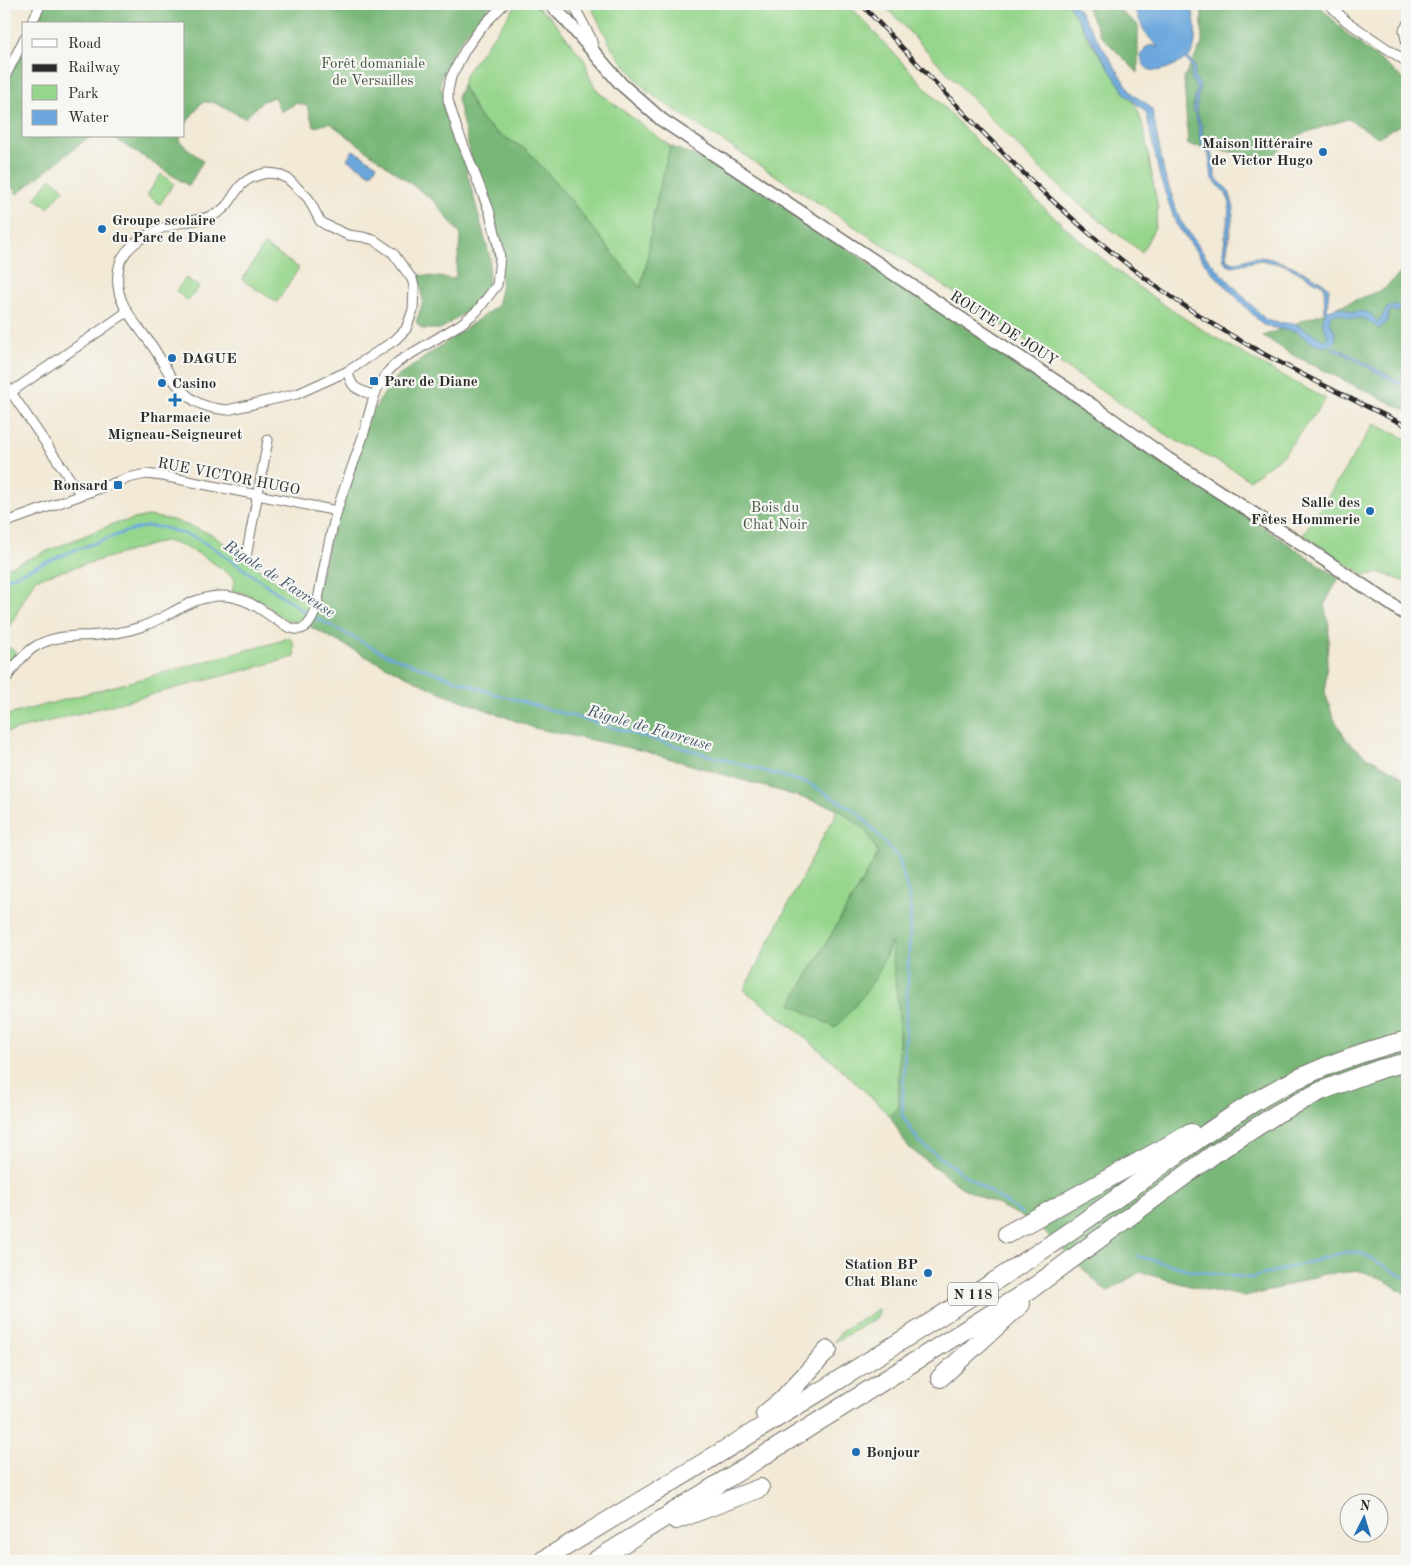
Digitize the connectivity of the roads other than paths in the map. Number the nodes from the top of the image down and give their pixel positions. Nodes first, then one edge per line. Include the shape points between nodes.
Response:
1 (41, 4) edge
2 (504, 4) edge
3 (550, 4) edge
4 (573, 4) edge
5 (1329, 4) edge
6 (32, 22) edge
7 (1407, 25) edge
8 (22, 43) edge
9 (1407, 44) edge
10 (594, 53) junction
11 (1407, 62) edge
12 (4, 79) edge
13 (126, 312) junction
14 (348, 371) junction
15 (4, 382) edge
16 (7, 395) edge
17 (373, 395) junction
18 (268, 440) dead end
19 (80, 495) junction
20 (258, 495) junction
21 (337, 511) junction
22 (4, 523) edge
23 (246, 557) dead end
24 (1407, 615) edge
25 (4, 682) edge
26 (1407, 1040) edge
27 (1407, 1062) edge
28 (1235, 1114) junction
29 (1007, 1234) dead end
30 (1034, 1287) junction
31 (828, 1350) dead end
32 (940, 1378) dead end
33 (750, 1433) junction
34 (760, 1488) dead end
35 (647, 1529) junction
36 (542, 1561) edge
37 (594, 1561) edge

1 - 6 street
2 - 17 street via 480,29 466,50 451,76 448,91 457,129 489,210 498,244 497,285 477,311 390,368
3 - 10 main road, ROUTE DE JOUY
4 - 10 street, ROUTE DE JOUY via 591,38
5 - 11 street via 1346,21
7 - 9 street via 1404,30
8 - 12 street
10 - 24 main road, ROUTE DE JOUY via 621,84 662,120
13 - 14 street via 181,389 194,400 218,409 227,410 296,394
13 - 14 street via 118,291 118,279 122,259 135,244 148,234 177,223 216,214 246,179 267,173 283,176 308,198 320,221 348,235 374,240 393,253 412,279 414,310 406,329
13 - 16 street
14 - 17 street via 355,388
15 - 16 street
16 - 19 street
17 - 21 street via 369,417
18 - 20 street
19 - 20 street, RUE VICTOR HUGO via 146,474
19 - 22 street, RUE VICTOR HUGO
20 - 21 street, RUE VICTOR HUGO
20 - 23 street
21 - 25 street via 311,619 296,629 287,628 259,608 234,597 205,598 139,628 48,640 24,655
26 - 28 highway, N 118 via 1360,1053 1309,1074
27 - 30 highway, N 118 via 1347,1081 1278,1113 1214,1154
28 - 29 highway via 1216,1118
28 - 33 highway, N 118 via 1019,1266
30 - 32 highway via 1022,1304
30 - 35 highway, N 118
31 - 33 highway via 781,1401 756,1421
33 - 36 highway, N 118
34 - 35 highway via 664,1526
35 - 37 highway, N 118

